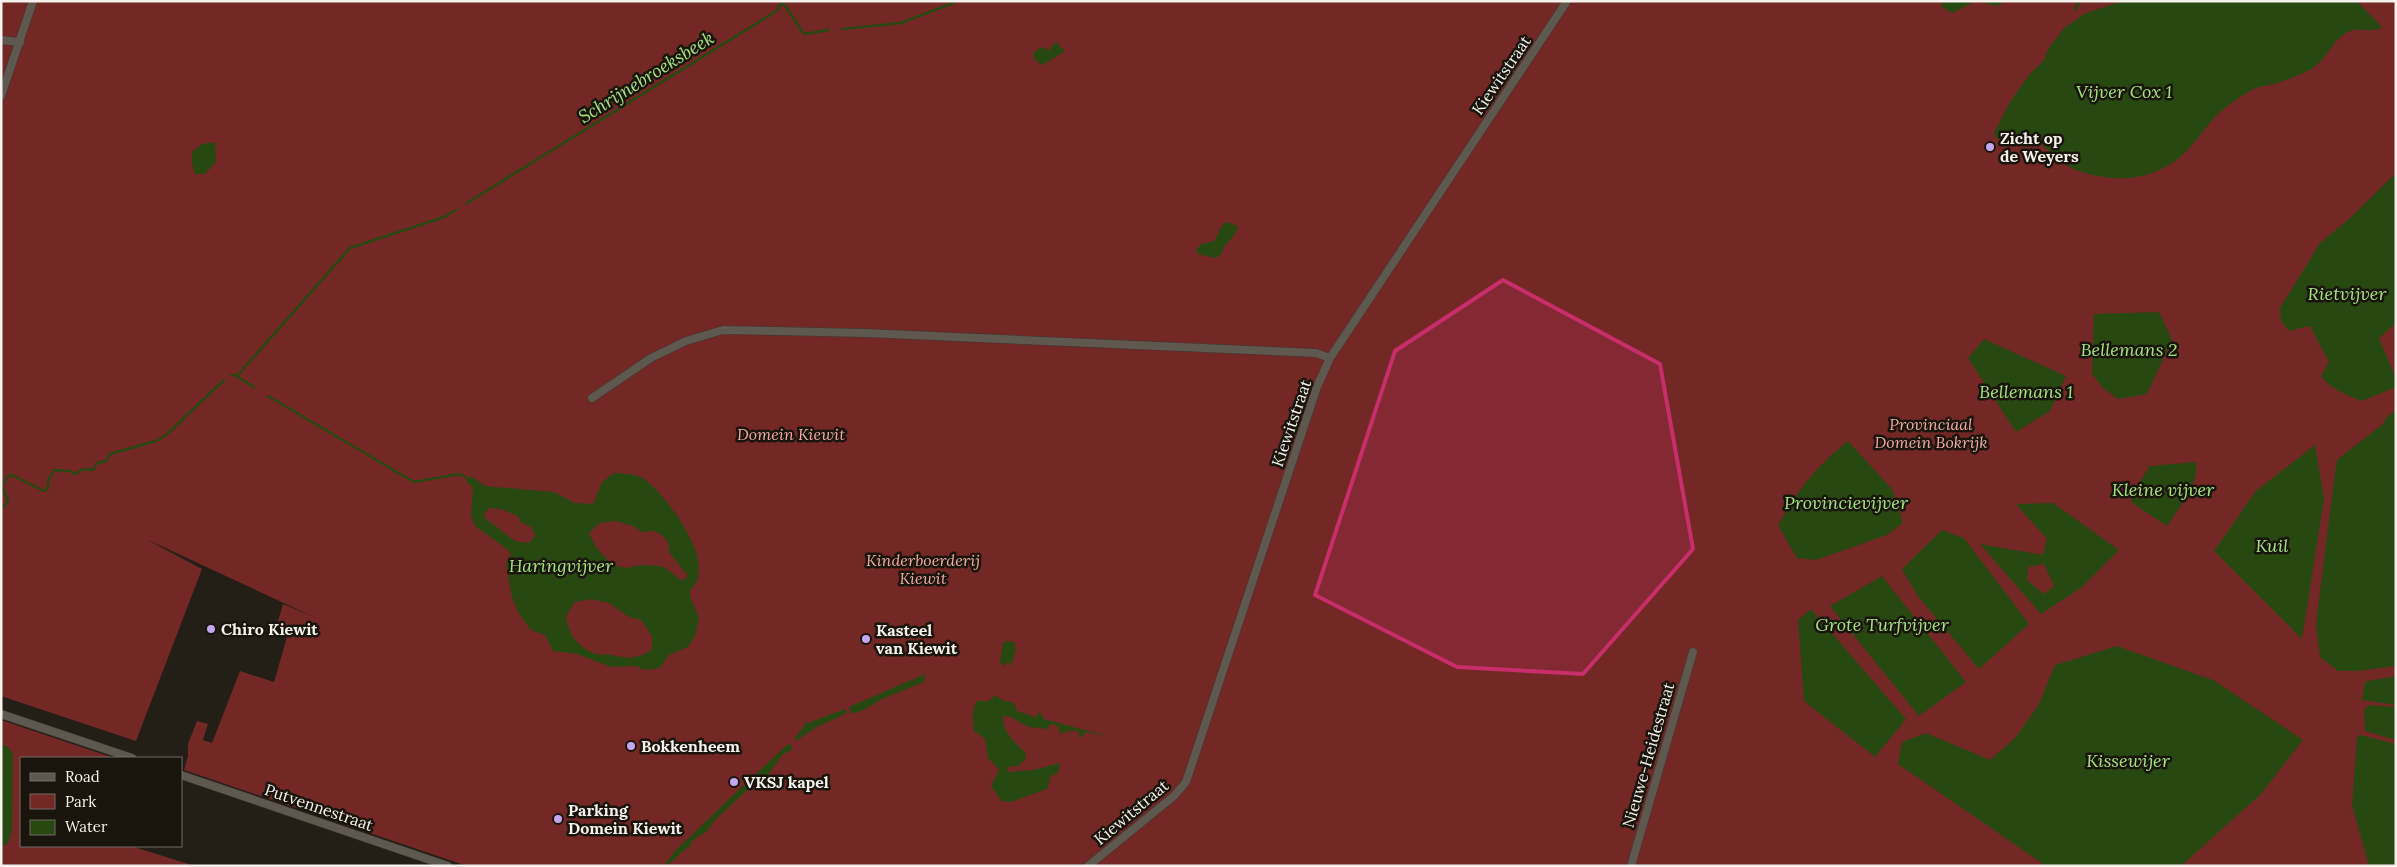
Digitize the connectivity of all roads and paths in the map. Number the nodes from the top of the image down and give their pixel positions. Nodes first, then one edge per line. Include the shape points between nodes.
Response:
1 (33, 1) edge
2 (1567, 1) edge
3 (1, 40) edge
4 (20, 42) junction
5 (1, 96) edge
6 (1330, 358) junction
7 (592, 398) dead end
8 (1693, 652) dead end
9 (1, 714) edge
10 (129, 757) edge
11 (182, 775) edge
12 (448, 866) edge
13 (1088, 866) edge
14 (1630, 866) edge

1 - 4 street
2 - 6 street, Kiewitstraat
3 - 4 street
4 - 5 street
6 - 7 street via 1316,353 866,333 723,330 686,341 651,358
6 - 13 street, Kiewitstraat via 1317,387 1186,782 1174,796
8 - 14 street, Nieuwe-Heidestraat
9 - 10 street
11 - 12 street, Putvennestraat

